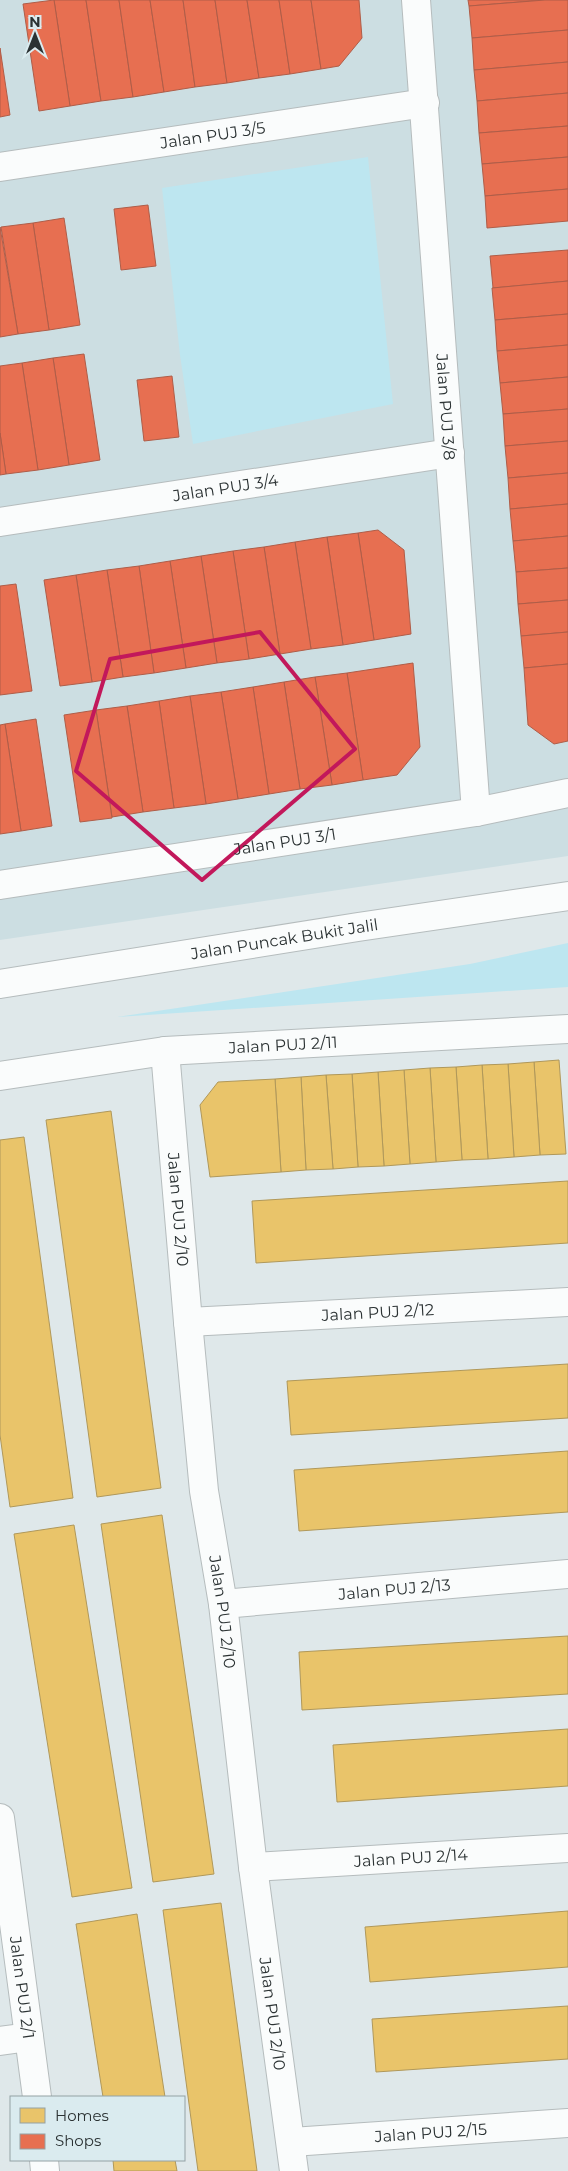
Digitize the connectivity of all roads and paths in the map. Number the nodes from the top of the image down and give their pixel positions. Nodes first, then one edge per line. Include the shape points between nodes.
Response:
1 (416, 0) edge
2 (425, 103) junction
3 (0, 167) edge
4 (450, 453) junction
5 (0, 522) edge
6 (568, 793) edge
7 (476, 812) junction
8 (0, 886) edge
9 (568, 896) edge
10 (0, 984) edge
11 (568, 1029) edge
12 (166, 1051) junction
13 (0, 1076) edge
14 (568, 1302) edge
15 (188, 1322) junction
16 (568, 1574) edge
17 (223, 1604) junction
18 (0, 1818) edge
19 (568, 1848) edge
20 (253, 1867) junction
21 (29, 2037) junction
22 (0, 2041) edge
23 (36, 2096) edge
24 (568, 2123) edge
25 (292, 2142) junction
26 (294, 2171) edge

1 - 2 street, Jalan PUJ 3/8
2 - 3 street, Jalan PUJ 3/5
2 - 4 street, Jalan PUJ 3/8
4 - 5 street, Jalan PUJ 3/4
4 - 7 street, Jalan PUJ 3/8
6 - 7 street, Jalan PUJ 3/1
7 - 8 street, Jalan PUJ 3/1
9 - 10 street, Jalan Puncak Bukit Jalil via 358,926
11 - 12 street, Jalan PUJ 2/11
12 - 13 street, Jalan PUJ 2/11
12 - 15 street, Jalan PUJ 2/10
14 - 15 street, Jalan PUJ 2/12
15 - 17 street, Jalan PUJ 2/10 via 204,1491
16 - 17 street, Jalan PUJ 2/13
17 - 20 street, Jalan PUJ 2/10
18 - 21 street, Jalan PUJ 2/1
19 - 20 street, Jalan PUJ 2/14
20 - 25 street, Jalan PUJ 2/10
21 - 22 street
21 - 23 street, Jalan PUJ 2/1
24 - 25 street, Jalan PUJ 2/15
25 - 26 street, Jalan PUJ 2/10

